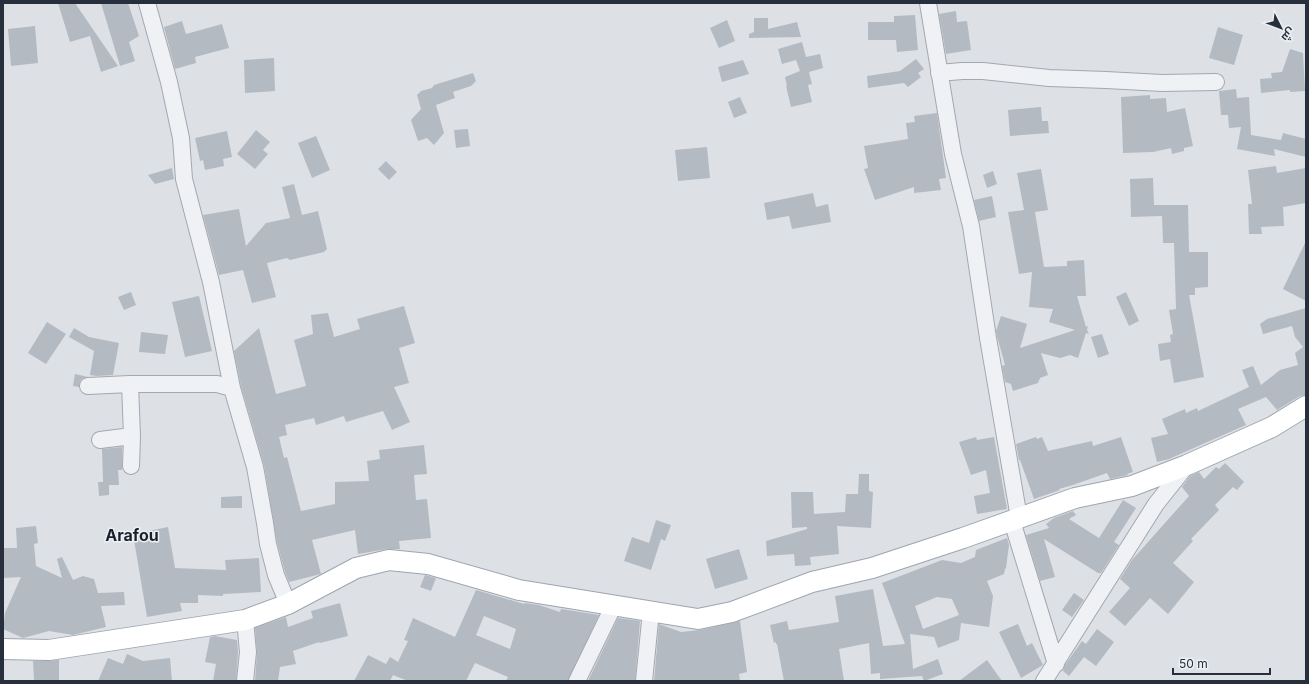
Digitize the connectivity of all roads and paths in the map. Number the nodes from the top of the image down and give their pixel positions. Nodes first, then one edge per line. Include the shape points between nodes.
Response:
1 (147, 3) edge
2 (928, 3) edge
3 (939, 73) junction
4 (1216, 82) dead end
5 (130, 384) junction
6 (88, 386) dead end
7 (232, 388) junction
8 (1306, 406) edge
9 (132, 436) junction
10 (100, 440) dead end
11 (1187, 465) junction
12 (131, 466) dead end
13 (1015, 520) junction
14 (288, 604) junction
15 (614, 605) junction
16 (651, 611) junction
17 (246, 620) junction
18 (3, 648) edge
19 (1056, 664) junction
20 (245, 681) edge
21 (578, 681) edge
22 (644, 681) edge
23 (1044, 681) edge

1 - 7 street via 169,82 181,138 184,179 211,282
2 - 3 street
3 - 4 street via 983,71 1049,78 1162,83
3 - 13 street via 952,154 971,226
5 - 6 street
5 - 7 street via 217,384
5 - 9 street
7 - 14 street via 255,467 276,575
8 - 11 main road via 1272,427
9 - 10 street
9 - 12 street
11 - 13 main road via 1132,486 1075,498
11 - 19 street via 1156,504
13 - 16 main road via 872,568 812,582 732,612 698,619
13 - 19 street
14 - 15 main road via 356,568 389,560 428,564 519,590
14 - 17 main road
15 - 16 main road
15 - 21 street
16 - 22 street
17 - 18 main road via 49,650
17 - 20 street via 248,652
19 - 23 street

